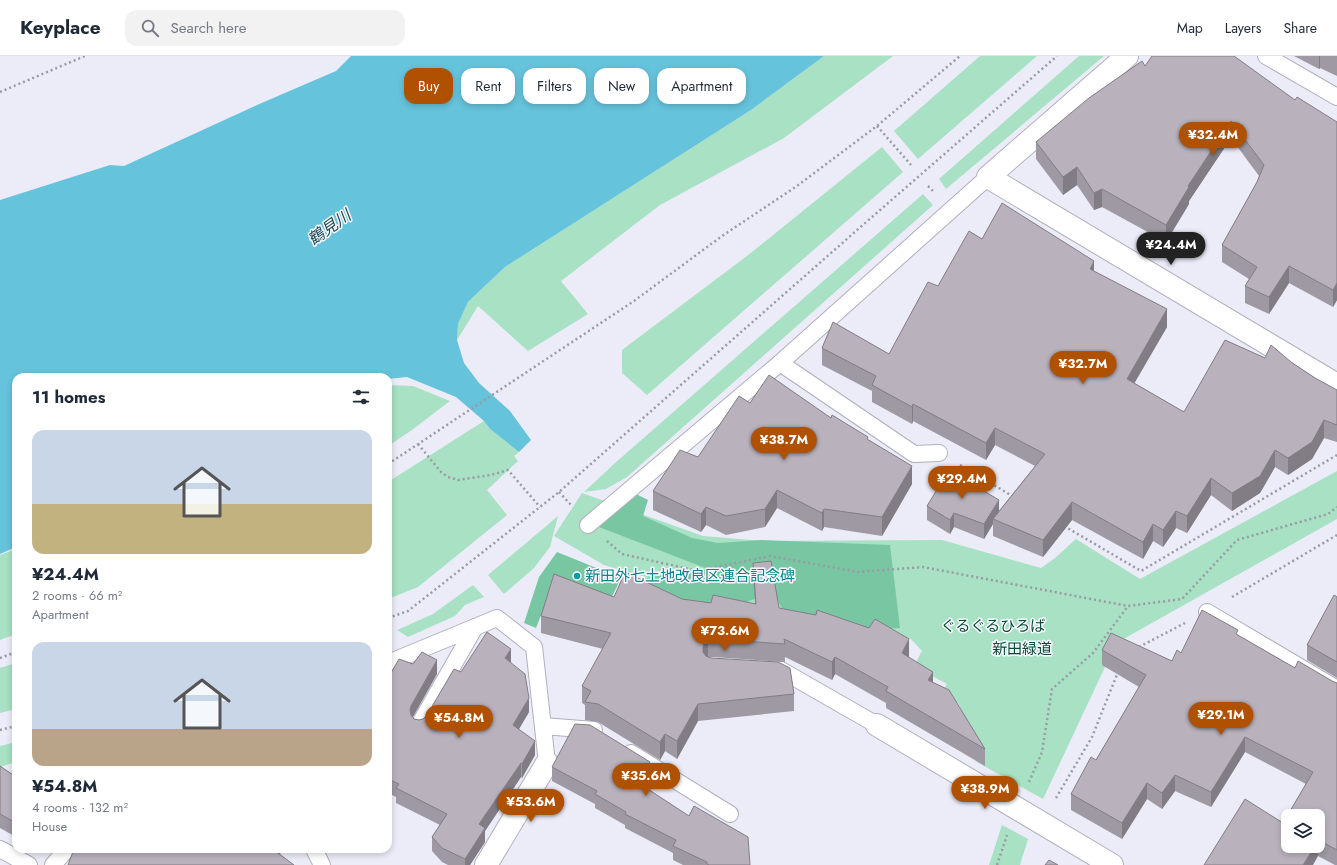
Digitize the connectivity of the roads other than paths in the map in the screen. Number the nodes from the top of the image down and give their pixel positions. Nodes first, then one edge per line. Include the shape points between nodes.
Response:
1 (1127, 56) edge
2 (1266, 56) edge
3 (1337, 97) edge
4 (988, 177) junction
5 (780, 363) junction
6 (1337, 385) edge
7 (939, 453) road end
8 (588, 525) road end
9 (1206, 612) edge
10 (475, 627) junction
11 (392, 661) edge
12 (758, 668) edge
13 (1337, 689) edge
14 (419, 725) edge
15 (877, 725) joint
16 (543, 726) junction
17 (547, 764) joint
18 (730, 814) dead end
19 (0, 849) edge
20 (64, 853) edge
21 (316, 853) edge
22 (29, 865) edge
23 (54, 865) edge
24 (322, 865) edge
25 (486, 865) edge
26 (1112, 865) edge

1 - 4 street
2 - 3 lane
4 - 5 lane
4 - 6 street
5 - 7 lane via 914,454
5 - 8 lane
9 - 13 lane
10 - 11 lane
10 - 14 lane
10 - 16 lane via 497,618 534,647
12 - 15 lane via 781,670
15 - 26 street
16 - 17 lane
16 - 18 lane via 593,730
17 - 25 street
19 - 22 lane
20 - 23 lane
21 - 24 lane

